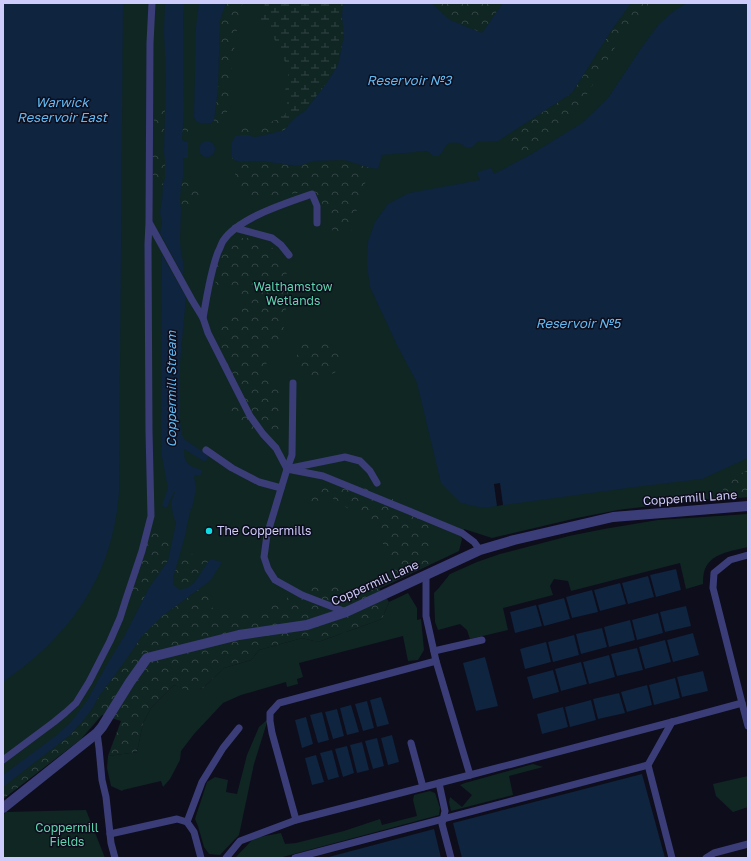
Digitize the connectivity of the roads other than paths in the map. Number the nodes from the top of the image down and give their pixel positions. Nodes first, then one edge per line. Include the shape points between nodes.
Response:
1 (152, 3) edge
2 (149, 223) junction
3 (317, 224) dead end
4 (235, 228) junction
5 (289, 255) dead end
6 (203, 318) junction
7 (293, 383) dead end
8 (206, 450) dead end
9 (287, 469) junction
10 (377, 483) dead end
11 (281, 488) junction
12 (748, 506) edge
13 (480, 550) junction
14 (748, 555) edge
15 (426, 575) junction
16 (346, 612) junction
17 (482, 640) dead end
18 (434, 651) junction
19 (436, 662) junction
20 (742, 703) junction
21 (672, 722) junction
22 (748, 726) edge
23 (240, 728) dead end
24 (96, 733) junction
25 (411, 743) dead end
26 (3, 760) edge
27 (648, 764) junction
28 (470, 775) junction
29 (439, 783) junction
30 (423, 787) junction
31 (3, 808) edge
32 (443, 819) junction
33 (296, 820) junction
34 (187, 822) junction
35 (110, 834) junction
36 (748, 844) edge
37 (115, 858) edge
38 (201, 858) edge
39 (226, 858) edge
40 (295, 858) edge
41 (451, 858) edge
42 (672, 858) edge
43 (706, 858) edge

1 - 2 lane
2 - 6 lane
2 - 26 lane via 151,516 142,551 120,618 76,703
3 - 4 lane via 317,206 312,194 282,204
4 - 5 lane via 272,238
4 - 6 lane via 223,241 214,263
6 - 9 lane via 250,416 276,448
7 - 9 lane via 292,455
8 - 11 lane via 245,475
9 - 10 lane via 345,457 360,461
9 - 11 lane
9 - 13 lane via 323,476 410,511 462,534
11 - 16 lane via 267,535 264,556 268,569 275,580 302,596
12 - 13 street, Coppermill Lane via 613,517
13 - 15 street, Coppermill Lane
14 - 20 lane via 730,560 714,573 713,588
15 - 16 street, Coppermill Lane
15 - 18 lane via 426,616
16 - 24 street, Coppermill Lane via 307,625 239,635 148,658
17 - 18 lane
18 - 19 lane
19 - 28 lane
19 - 33 lane via 279,703 270,713 272,733
20 - 21 lane
20 - 22 lane
21 - 27 lane
21 - 28 lane
23 - 34 lane via 223,748 202,782
24 - 31 street, Coppermill Lane
24 - 35 lane
25 - 30 lane
27 - 32 lane
27 - 42 lane
28 - 29 lane
29 - 30 lane
29 - 32 lane via 446,811
30 - 33 lane
32 - 40 lane
32 - 41 lane
33 - 39 lane via 240,841
34 - 35 lane via 177,819
34 - 38 lane via 194,832
35 - 37 lane
36 - 43 lane via 714,853

